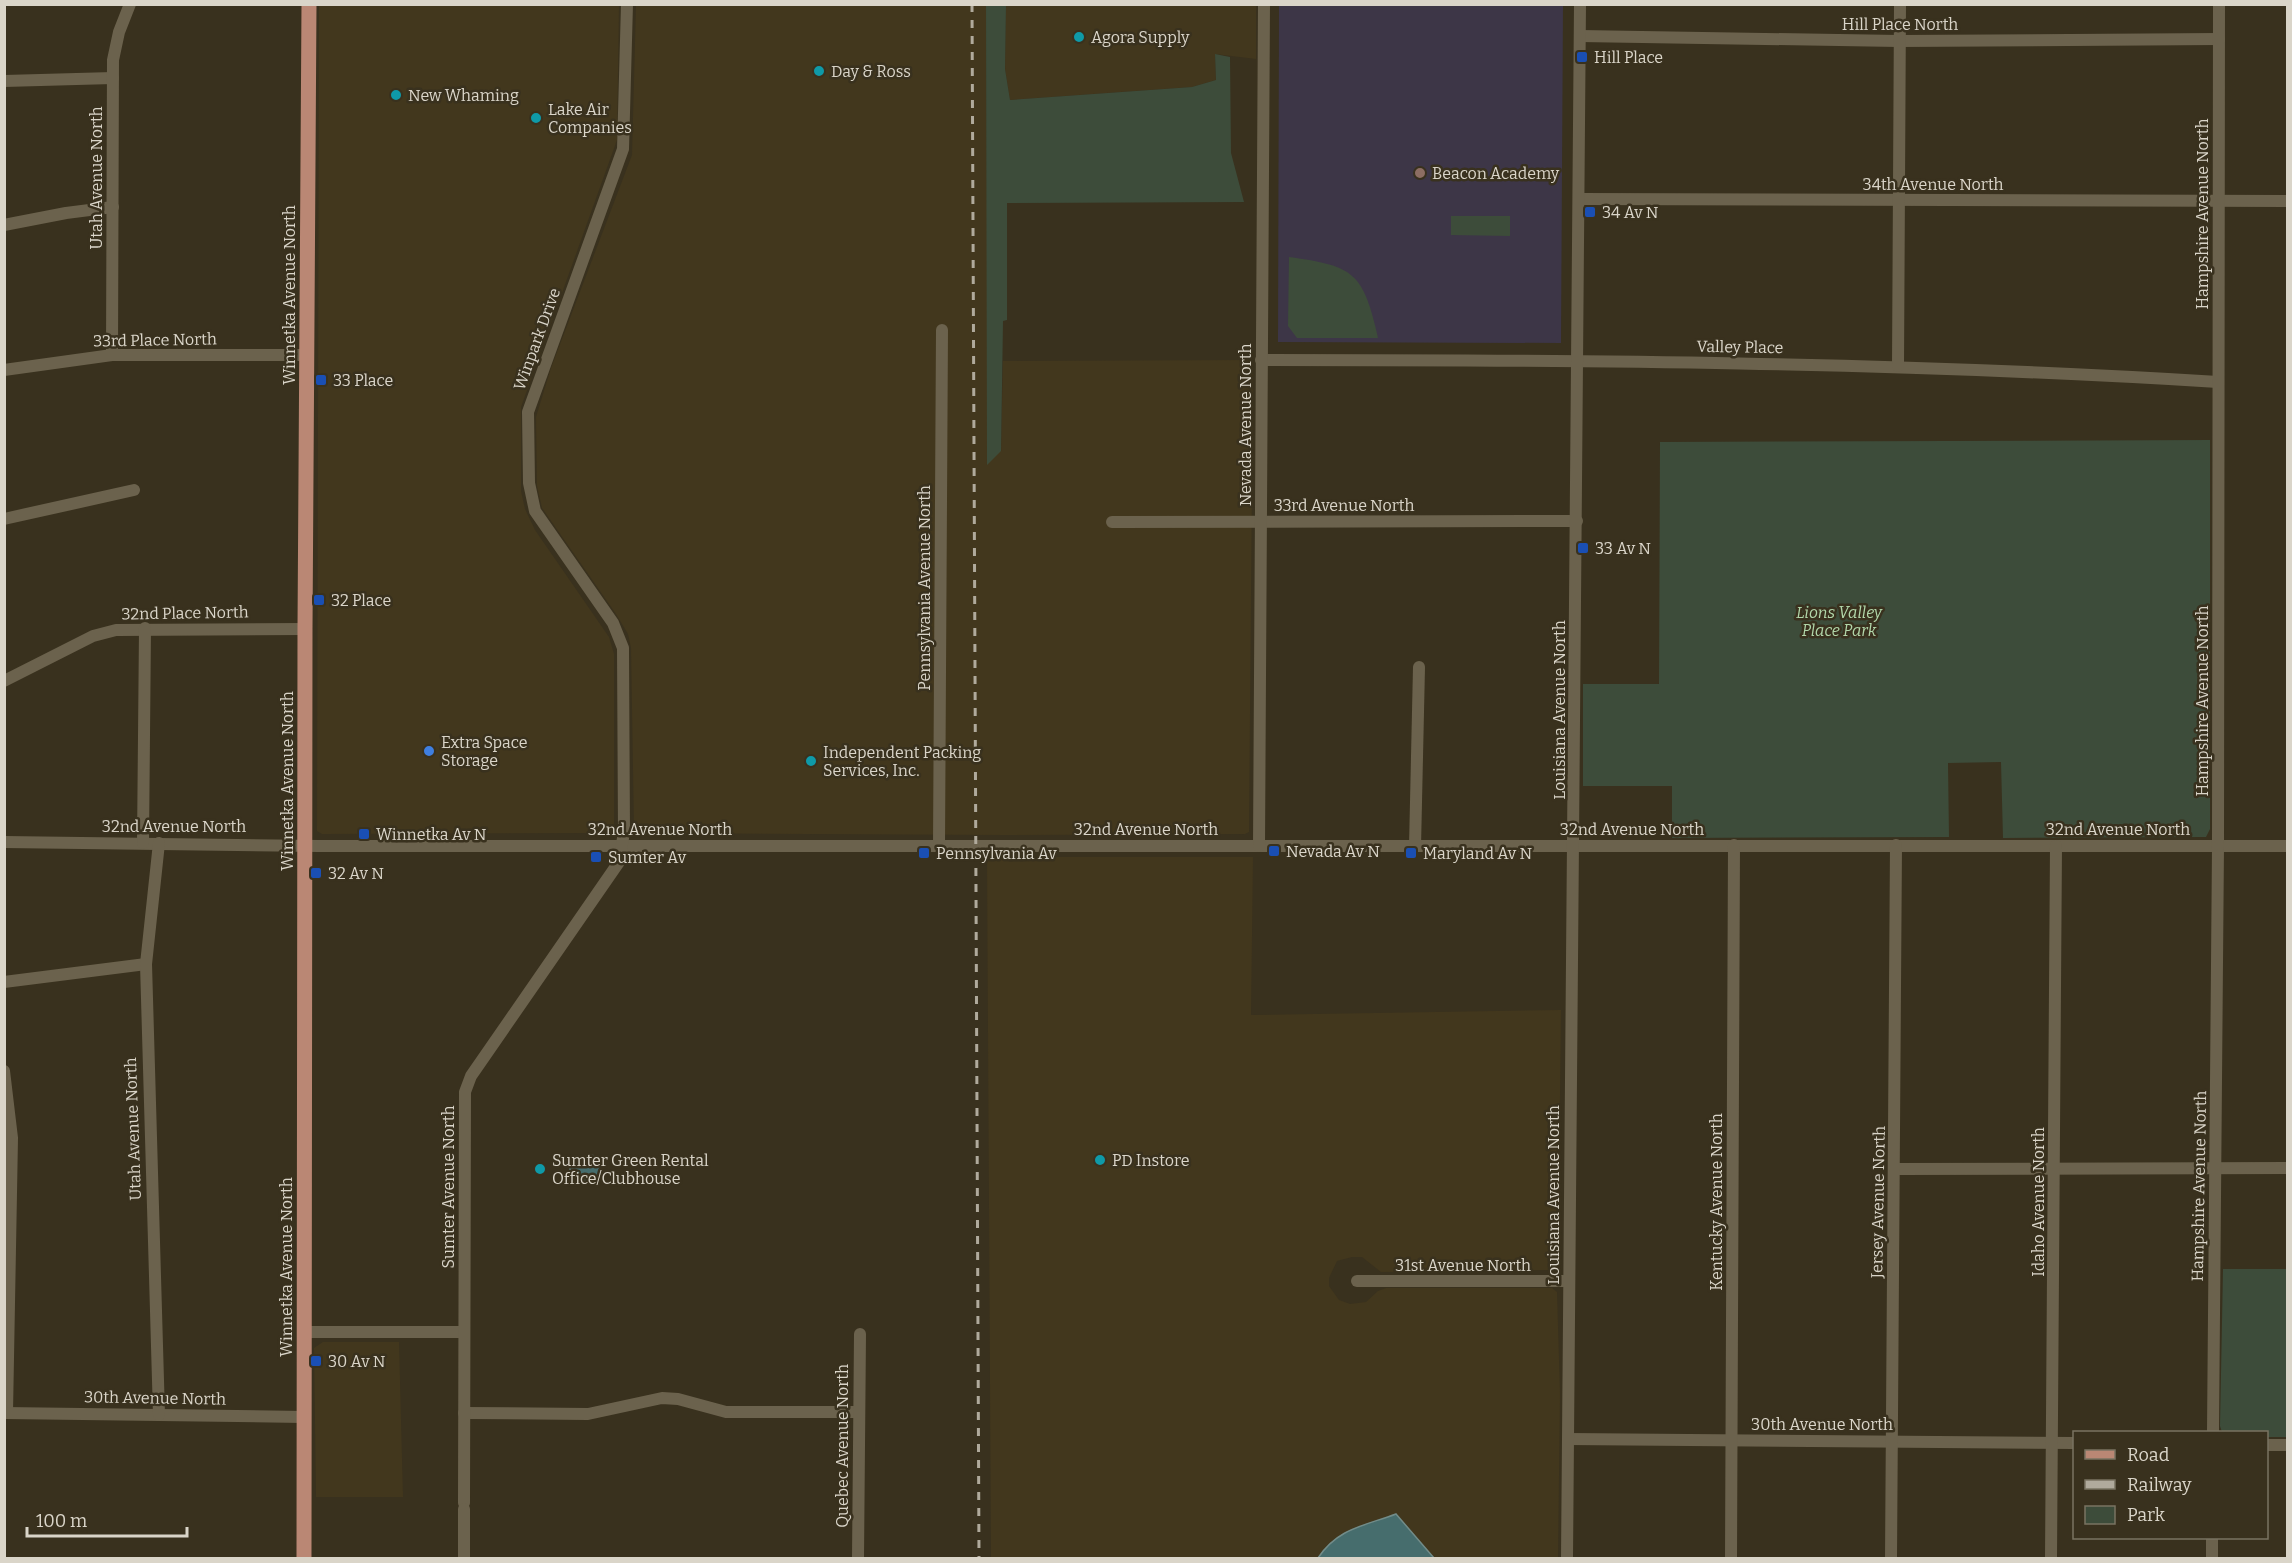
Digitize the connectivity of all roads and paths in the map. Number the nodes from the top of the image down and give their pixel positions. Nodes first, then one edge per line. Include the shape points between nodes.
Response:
1 (130, 4) edge
2 (309, 4) edge
3 (627, 4) edge
4 (1264, 4) edge
5 (1580, 4) edge
6 (1900, 4) edge
7 (2219, 4) edge
8 (1580, 36) junction
9 (2219, 39) junction
10 (1899, 41) junction
11 (113, 78) junction
12 (4, 81) edge
13 (1579, 199) junction
14 (2219, 199) junction
15 (1899, 201) junction
16 (2288, 201) edge
17 (113, 207) junction
18 (4, 225) edge
19 (942, 330) dead end
20 (112, 355) junction
21 (307, 355) junction
22 (1261, 360) junction
23 (1578, 360) junction
24 (1898, 366) junction
25 (4, 370) edge
26 (2218, 382) junction
27 (134, 490) dead end
28 (4, 519) edge
29 (1576, 521) junction
30 (1112, 522) dead end
31 (1261, 522) junction
32 (145, 628) junction
33 (305, 629) junction
34 (1419, 667) dead end
35 (4, 681) edge
36 (4, 842) edge
37 (144, 843) junction
38 (159, 843) junction
39 (305, 845) junction
40 (939, 845) junction
41 (1734, 845) junction
42 (1896, 845) junction
43 (622, 846) junction
44 (1259, 846) junction
45 (1574, 846) junction
46 (2056, 846) junction
47 (2218, 846) junction
48 (2288, 846) edge
49 (1415, 847) junction
50 (146, 964) junction
51 (4, 982) edge
52 (4, 1071) edge
53 (2215, 1168) junction
54 (2288, 1168) edge
55 (1895, 1169) junction
56 (2054, 1169) junction
57 (1358, 1281) dead end
58 (1569, 1281) junction
59 (304, 1332) junction
60 (464, 1332) junction
61 (860, 1334) dead end
62 (859, 1412) junction
63 (6, 1413) edge
64 (465, 1413) junction
65 (159, 1415) junction
66 (304, 1417) junction
67 (2213, 1431) edge
68 (1568, 1439) junction
69 (1731, 1440) junction
70 (1892, 1442) junction
71 (2053, 1443) junction
72 (2073, 1443) edge
73 (2268, 1444) edge
74 (2288, 1445) edge
75 (2212, 1539) edge
76 (304, 1558) edge
77 (464, 1558) edge
78 (858, 1558) edge
79 (1567, 1558) edge
80 (1731, 1558) edge
81 (1891, 1558) edge
82 (2051, 1558) edge
83 (2212, 1558) edge

1 - 11 street, Utah Avenue North via 115,45
2 - 21 main road, Winnetka Avenue North
3 - 43 street, Winpark Drive via 624,149 528,412 529,483 534,511 613,623 623,648
4 - 22 street, Nevada Avenue North
5 - 8 street, Louisiana Avenue North
6 - 10 street
7 - 9 street, Hampshire Avenue North
8 - 10 street, Hill Place North
8 - 13 street, Louisiana Avenue North
9 - 10 street, Hill Place North
9 - 14 street, Hampshire Avenue North
10 - 15 street
11 - 12 street
11 - 17 street, Utah Avenue North
13 - 15 street, 34th Avenue North
13 - 23 street, Louisiana Avenue North
14 - 15 street, 34th Avenue North
14 - 16 street, 34th Avenue North
14 - 26 street, Hampshire Avenue North
15 - 24 street
17 - 18 street
17 - 20 street, Utah Avenue North
19 - 40 street, Pennsylvania Avenue North
20 - 21 street, 33rd Place North
20 - 25 street, 33rd Place North
21 - 33 main road, Winnetka Avenue North
22 - 23 street, Valley Place
22 - 31 street, Nevada Avenue North
23 - 24 street, Valley Place
23 - 29 street, Louisiana Avenue North
24 - 26 street, Valley Place
26 - 47 street, Hampshire Avenue North
27 - 28 street
29 - 31 street, 33rd Avenue North
29 - 45 street, Louisiana Avenue North
30 - 31 street, 33rd Avenue North
31 - 44 street, Nevada Avenue North
32 - 33 street, 32nd Place North
32 - 35 street, 32nd Place North via 93,636
32 - 37 street
33 - 39 main road, Winnetka Avenue North
34 - 49 street
36 - 37 street, 32nd Avenue North
37 - 38 street, 32nd Avenue North
38 - 39 street, 32nd Avenue North
38 - 50 street, Utah Avenue North
39 - 43 street, 32nd Avenue North
39 - 59 main road, Winnetka Avenue North
40 - 43 street, 32nd Avenue North
40 - 44 street, 32nd Avenue North
41 - 42 street, 32nd Avenue North
41 - 45 street, 32nd Avenue North
41 - 69 street, Kentucky Avenue North
42 - 46 street, 32nd Avenue North
42 - 55 street, Jersey Avenue North
43 - 60 street, Sumter Avenue North via 619,862 471,1076 465,1092
44 - 49 street, 32nd Avenue North
45 - 49 street, 32nd Avenue North
45 - 58 street, Louisiana Avenue North
46 - 47 street, 32nd Avenue North
46 - 56 street, Idaho Avenue North
47 - 48 street, 32nd Avenue North
47 - 53 street, Hampshire Avenue North
50 - 51 street
50 - 65 street, Utah Avenue North
52 - 63 street via 12,1138
53 - 54 street
53 - 56 street
53 - 67 street, Hampshire Avenue North
55 - 56 street
55 - 70 street, Jersey Avenue North
56 - 71 street, Idaho Avenue North
57 - 58 street, 31st Avenue North
58 - 68 street, Louisiana Avenue North
59 - 60 street
59 - 66 main road, Winnetka Avenue North
60 - 64 street, Sumter Avenue North
61 - 62 street, Quebec Avenue North
62 - 64 street via 726,1412 662,1398 588,1414
62 - 78 street, Quebec Avenue North
63 - 65 street, 30th Avenue North
64 - 77 street, Sumter Avenue North
65 - 66 street, 30th Avenue North
66 - 76 main road, Winnetka Avenue North
68 - 69 street, 30th Avenue North
68 - 79 street, Louisiana Avenue North
69 - 70 street, 30th Avenue North
69 - 80 street, Kentucky Avenue North
70 - 71 street, 30th Avenue North
70 - 81 street, Jersey Avenue North
71 - 72 street, 30th Avenue North
71 - 82 street, Idaho Avenue North
73 - 74 street
75 - 83 street

